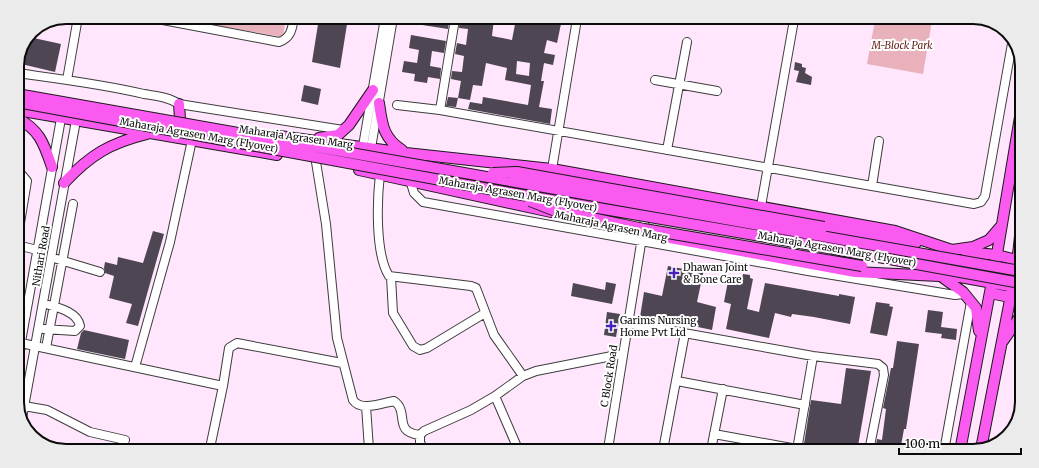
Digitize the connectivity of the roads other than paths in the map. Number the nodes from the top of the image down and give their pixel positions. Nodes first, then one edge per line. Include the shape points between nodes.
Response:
1 (77, 24) edge
2 (184, 24) edge
3 (293, 24) edge
4 (384, 24) edge
5 (392, 24) edge
6 (454, 24) edge
7 (576, 24) edge
8 (793, 24) edge
9 (687, 42) dead end
10 (1011, 49) edge
11 (24, 74) edge
12 (67, 80) junction
13 (655, 80) dead end
14 (679, 85) junction
15 (373, 90) junction
16 (24, 91) edge
17 (717, 91) dead end
18 (24, 95) edge
19 (64, 98) junction
20 (81, 101) junction
21 (24, 103) edge
22 (379, 103) junction
23 (179, 104) junction
24 (397, 105) dead end
25 (440, 110) junction
26 (24, 111) edge
27 (61, 118) junction
28 (180, 119) junction
29 (76, 121) junction
30 (24, 122) edge
31 (343, 130) junction
32 (558, 131) junction
33 (150, 133) junction
34 (192, 140) junction
35 (309, 140) junction
36 (879, 141) dead end
37 (367, 147) junction
38 (1015, 147) edge
39 (666, 150) junction
40 (406, 153) junction
41 (316, 162) junction
42 (52, 166) junction
43 (768, 168) junction
44 (552, 169) junction
45 (380, 174) junction
46 (473, 174) junction
47 (24, 177) edge
48 (410, 180) junction
49 (64, 183) junction
50 (872, 186) junction
51 (650, 187) junction
52 (511, 193) junction
53 (24, 199) edge
54 (73, 204) dead end
55 (761, 206) junction
56 (1002, 225) junction
57 (642, 237) junction
58 (24, 247) edge
59 (37, 250) junction
60 (952, 250) junction
61 (997, 255) junction
62 (51, 257) junction
63 (62, 260) junction
64 (1015, 260) edge
65 (1015, 270) edge
66 (100, 272) dead end
67 (391, 277) junction
68 (944, 278) junction
69 (1015, 286) edge
70 (1015, 286) edge
71 (991, 288) junction
72 (1015, 289) edge
73 (964, 294) junction
74 (1009, 297) junction
75 (972, 302) junction
76 (42, 303) junction
77 (54, 306) junction
78 (485, 313) junction
79 (26, 315) joint
80 (628, 323) junction
81 (1015, 324) edge
82 (24, 326) edge
83 (38, 328) junction
84 (49, 329) junction
85 (685, 333) junction
86 (980, 343) junction
87 (24, 344) edge
88 (35, 346) junction
89 (1000, 346) junction
90 (46, 348) junction
91 (622, 354) junction
92 (813, 356) junction
93 (342, 363) junction
94 (135, 367) junction
95 (523, 376) junction
96 (677, 381) junction
97 (224, 386) junction
98 (723, 390) junction
99 (495, 396) junction
100 (805, 405) junction
101 (24, 406) joint
102 (366, 406) junction
103 (714, 434) junction
104 (420, 435) junction
105 (126, 440) dead end
106 (982, 443) edge
107 (211, 444) edge
108 (369, 444) edge
109 (422, 444) edge
110 (516, 444) edge
111 (609, 444) edge
112 (664, 444) edge
113 (712, 444) edge
114 (766, 444) edge
115 (798, 444) edge
116 (870, 444) edge
117 (945, 444) edge
118 (961, 444) edge

1 - 12 street
2 - 3 street via 279,42 286,40 291,34
4 - 15 street
5 - 22 street
6 - 25 street
7 - 32 street
8 - 43 street
9 - 14 street
10 - 50 street via 982,202 974,204
11 - 12 street
12 - 23 street via 172,99
13 - 14 street
14 - 17 street
14 - 39 street
15 - 31 main road
15 - 37 street
16 - 19 main road, Maharaja Agrasen Marg
18 - 46 main road, Maharaja Agrasen Marg (Flyover), bridge
19 - 20 main road, Maharaja Agrasen Marg
19 - 27 street
20 - 28 main road, Maharaja Agrasen Marg
20 - 29 street, Nithari Road
21 - 52 main road, Maharaja Agrasen Marg (Flyover), bridge
22 - 37 street
22 - 40 main road via 384,130 391,143
23 - 28 main road
23 - 31 street
24 - 25 street
25 - 32 street
26 - 27 main road, Maharaja Agrasen Marg
27 - 29 main road, Maharaja Agrasen Marg
27 - 42 street
28 - 35 main road, Maharaja Agrasen Marg
29 - 33 main road, Maharaja Agrasen Marg
29 - 49 street, Nithari Road
30 - 42 main road via 42,139
31 - 35 main road via 338,134
32 - 39 street
32 - 44 street
33 - 34 main road, Maharaja Agrasen Marg
33 - 49 main road via 120,141 92,157
34 - 41 main road, Maharaja Agrasen Marg
34 - 94 street via 170,242
35 - 37 main road, Maharaja Agrasen Marg
36 - 50 street
37 - 40 main road, Maharaja Agrasen Marg
38 - 56 main road
39 - 43 street
40 - 44 main road, Maharaja Agrasen Marg
41 - 45 main road, Maharaja Agrasen Marg
41 - 93 street
42 - 59 street
43 - 50 street
43 - 55 street
44 - 51 main road, Maharaja Agrasen Marg
45 - 48 main road, Maharaja Agrasen Marg
45 - 67 street via 377,208 383,259 387,273
46 - 60 main road, bridge via 517,172
46 - 65 main road, Maharaja Agrasen Marg (Flyover), bridge
47 - 53 street via 27,181
48 - 57 main road, Maharaja Agrasen Marg
48 - 57 street via 414,193 423,202
49 - 62 street, Nithari Road
51 - 55 main road, Maharaja Agrasen Marg
51 - 57 street, C Block Road
52 - 68 main road, bridge via 553,210 644,229
52 - 69 main road, Maharaja Agrasen Marg (Flyover), bridge via 818,246
54 - 63 street
55 - 60 main road, Maharaja Agrasen Marg via 895,231
56 - 60 main road via 989,240 974,247
56 - 61 main road
57 - 68 main road, Maharaja Agrasen Marg via 855,272
57 - 73 street via 808,271 955,295
57 - 80 street, C Block Road
58 - 59 street
59 - 79 street
60 - 61 main road
61 - 64 main road
61 - 71 main road
62 - 63 street
62 - 76 street, Nithari Road
63 - 66 street
63 - 77 street
67 - 78 street via 471,286 480,294
67 - 78 street via 393,313 413,346 420,350 428,348
68 - 71 main road, Maharaja Agrasen Marg via 960,277
68 - 73 main road
70 - 71 main road, Maharaja Agrasen Marg
71 - 74 main road
71 - 86 main road
72 - 74 main road
73 - 75 main road
74 - 89 main road
75 - 86 main road via 976,308
75 - 117 street
76 - 77 street
76 - 83 street, Nithari Road
77 - 84 street
77 - 84 street via 72,314 80,322 80,326 75,331
78 - 95 street via 494,335
79 - 82 street
80 - 85 street
80 - 91 street, C Block Road
81 - 89 main road
83 - 84 street
83 - 88 street, Nithari Road
84 - 90 street
85 - 92 street
85 - 96 street
86 - 118 main road
87 - 88 street
88 - 90 street
88 - 101 street, Nithari Road
89 - 106 main road
90 - 94 street
91 - 95 street via 553,366
91 - 111 street, C Block Road
92 - 100 street
92 - 116 street via 878,364 883,368 884,375
93 - 97 street via 237,343 232,344 230,348
93 - 102 street via 353,400 359,406
94 - 97 street
95 - 99 street
96 - 98 street
96 - 112 street
97 - 107 street
98 - 100 street
98 - 103 street
99 - 104 street
99 - 110 street
100 - 115 street
101 - 105 street via 47,410 90,432
102 - 104 street via 394,401 398,404 406,430 410,434
102 - 108 street
103 - 113 street
103 - 114 street
104 - 109 street

